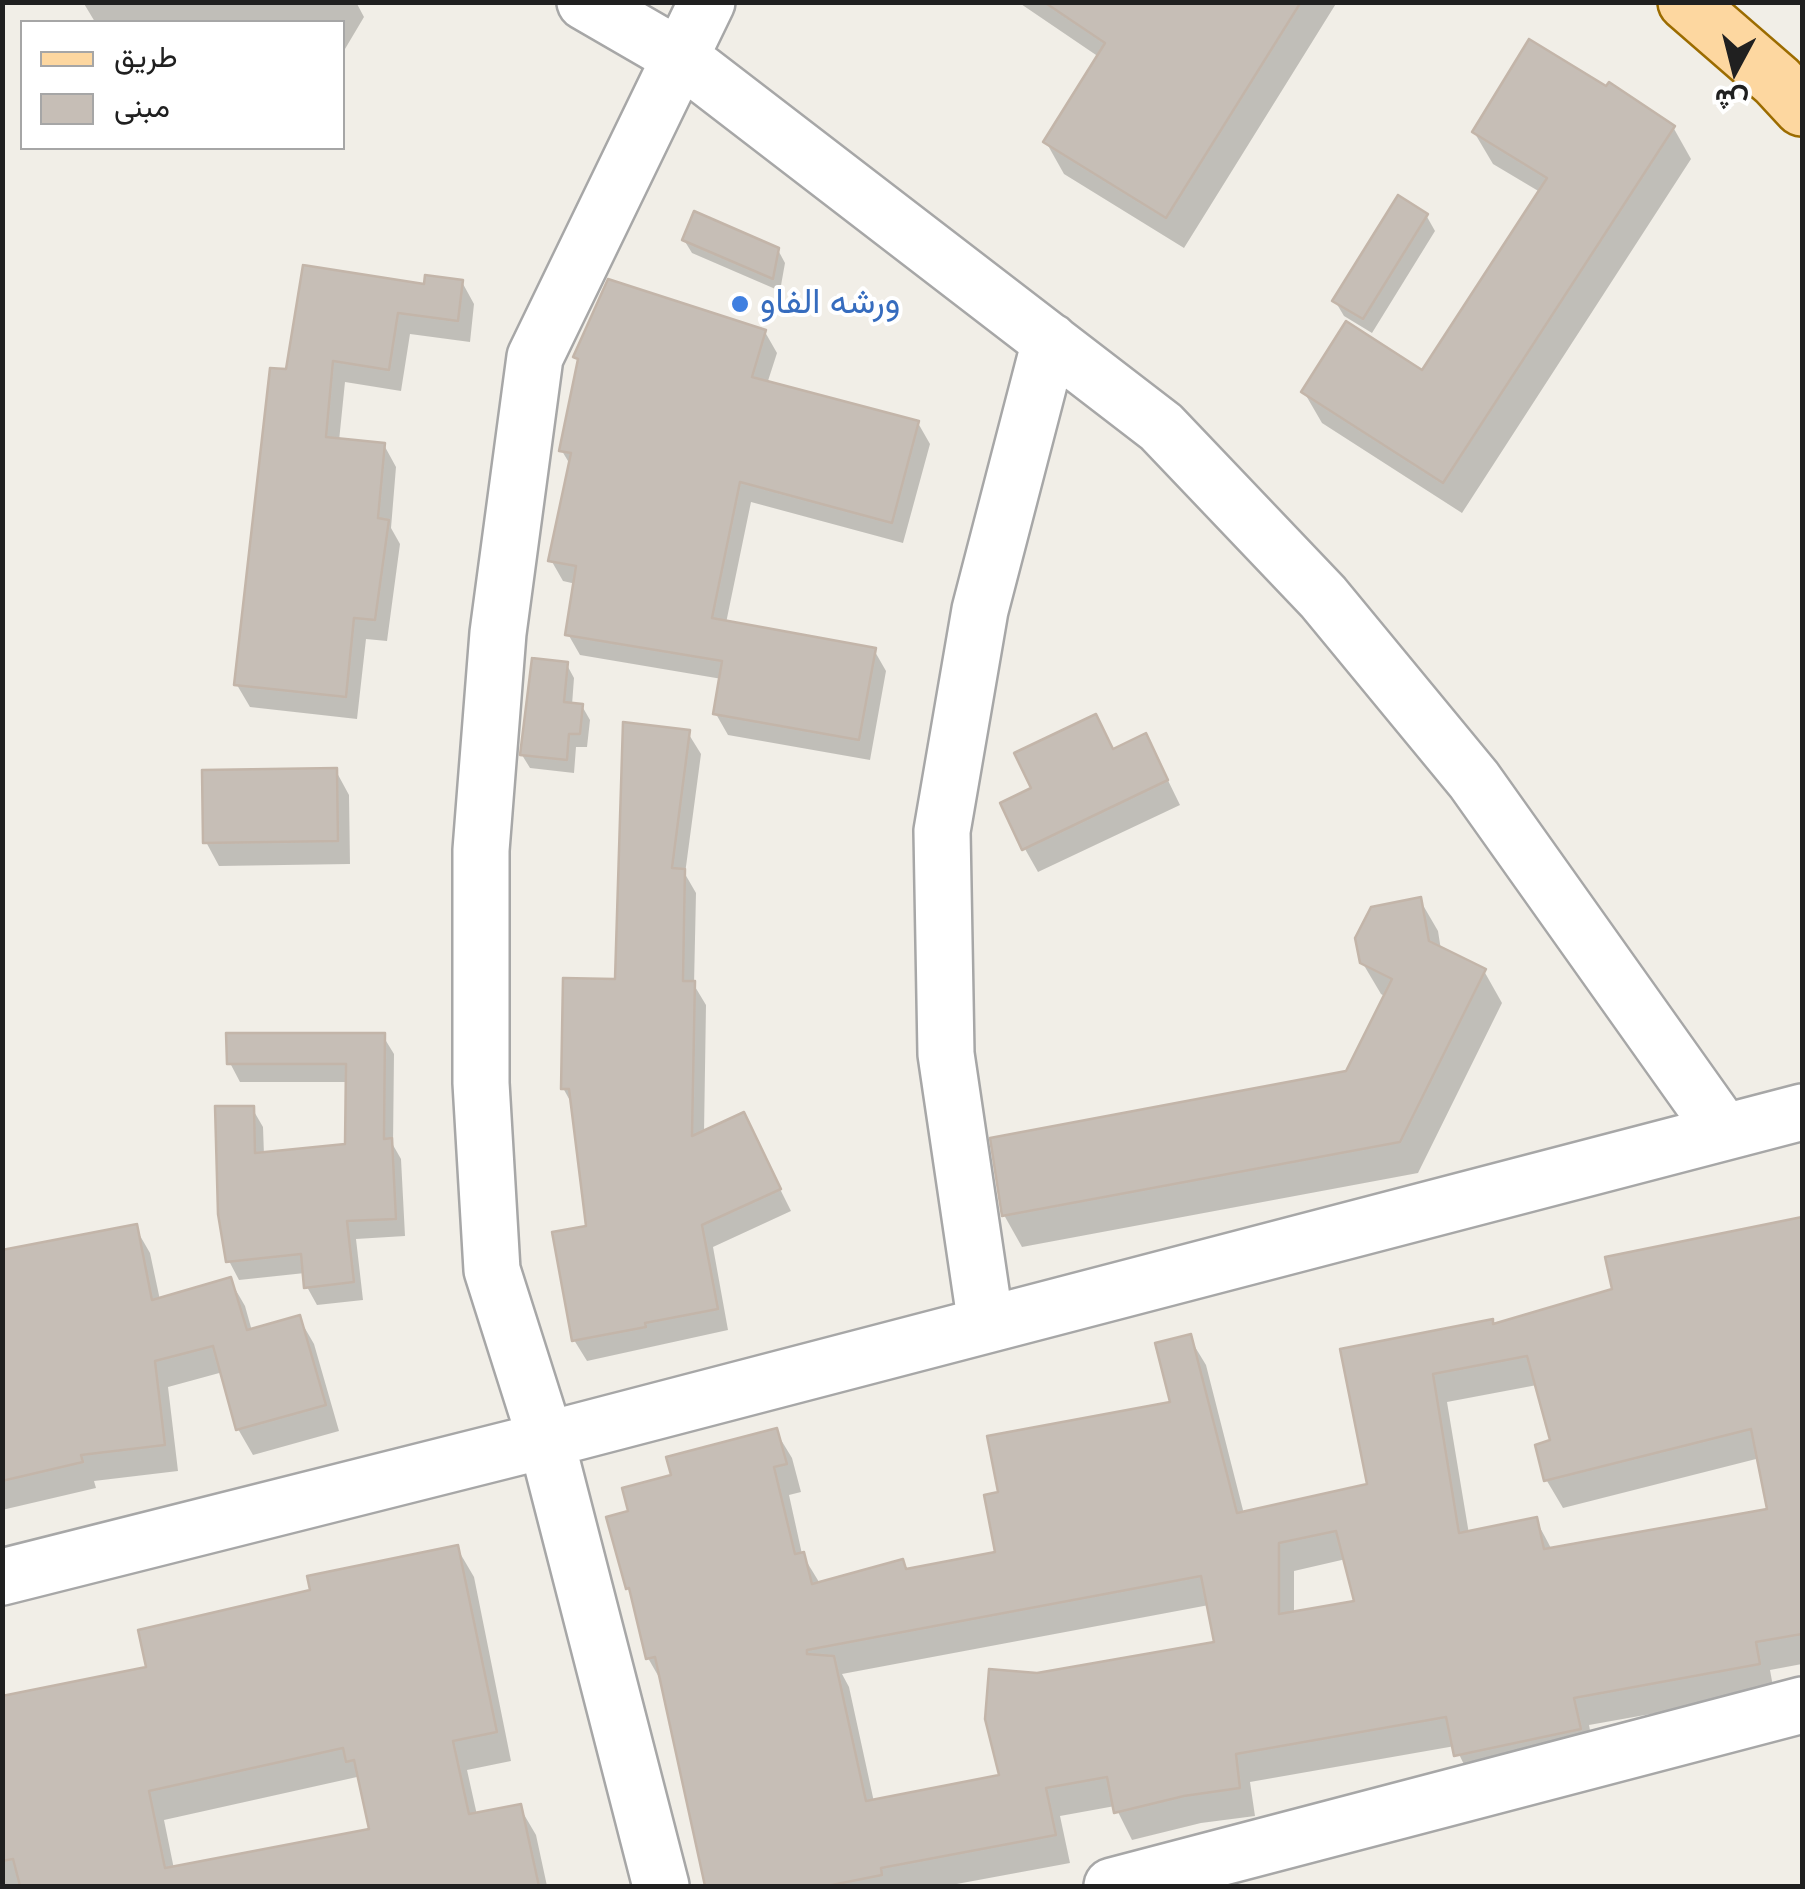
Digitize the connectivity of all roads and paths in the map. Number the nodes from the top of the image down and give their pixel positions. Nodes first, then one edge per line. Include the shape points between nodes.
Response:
1 (585, 2) edge
2 (707, 2) edge
3 (1686, 2) edge
4 (680, 57) junction
5 (1802, 108) edge
6 (1050, 341) junction
7 (1802, 1112) edge
8 (1724, 1132) junction
9 (986, 1325) junction
10 (546, 1440) junction
11 (2, 1577) edge
12 (1802, 1705) edge
13 (661, 1886) edge
14 (1112, 1886) edge

1 - 4 street
2 - 4 street
3 - 5 main road
4 - 6 street
4 - 10 street via 535,357 498,633 481,850 488,1214 492,1270
6 - 8 street via 1161,427 1323,597 1474,780
6 - 9 street via 980,610 942,831 946,1054
7 - 8 street
8 - 9 street
9 - 10 street
10 - 11 street
10 - 13 street
12 - 14 street

